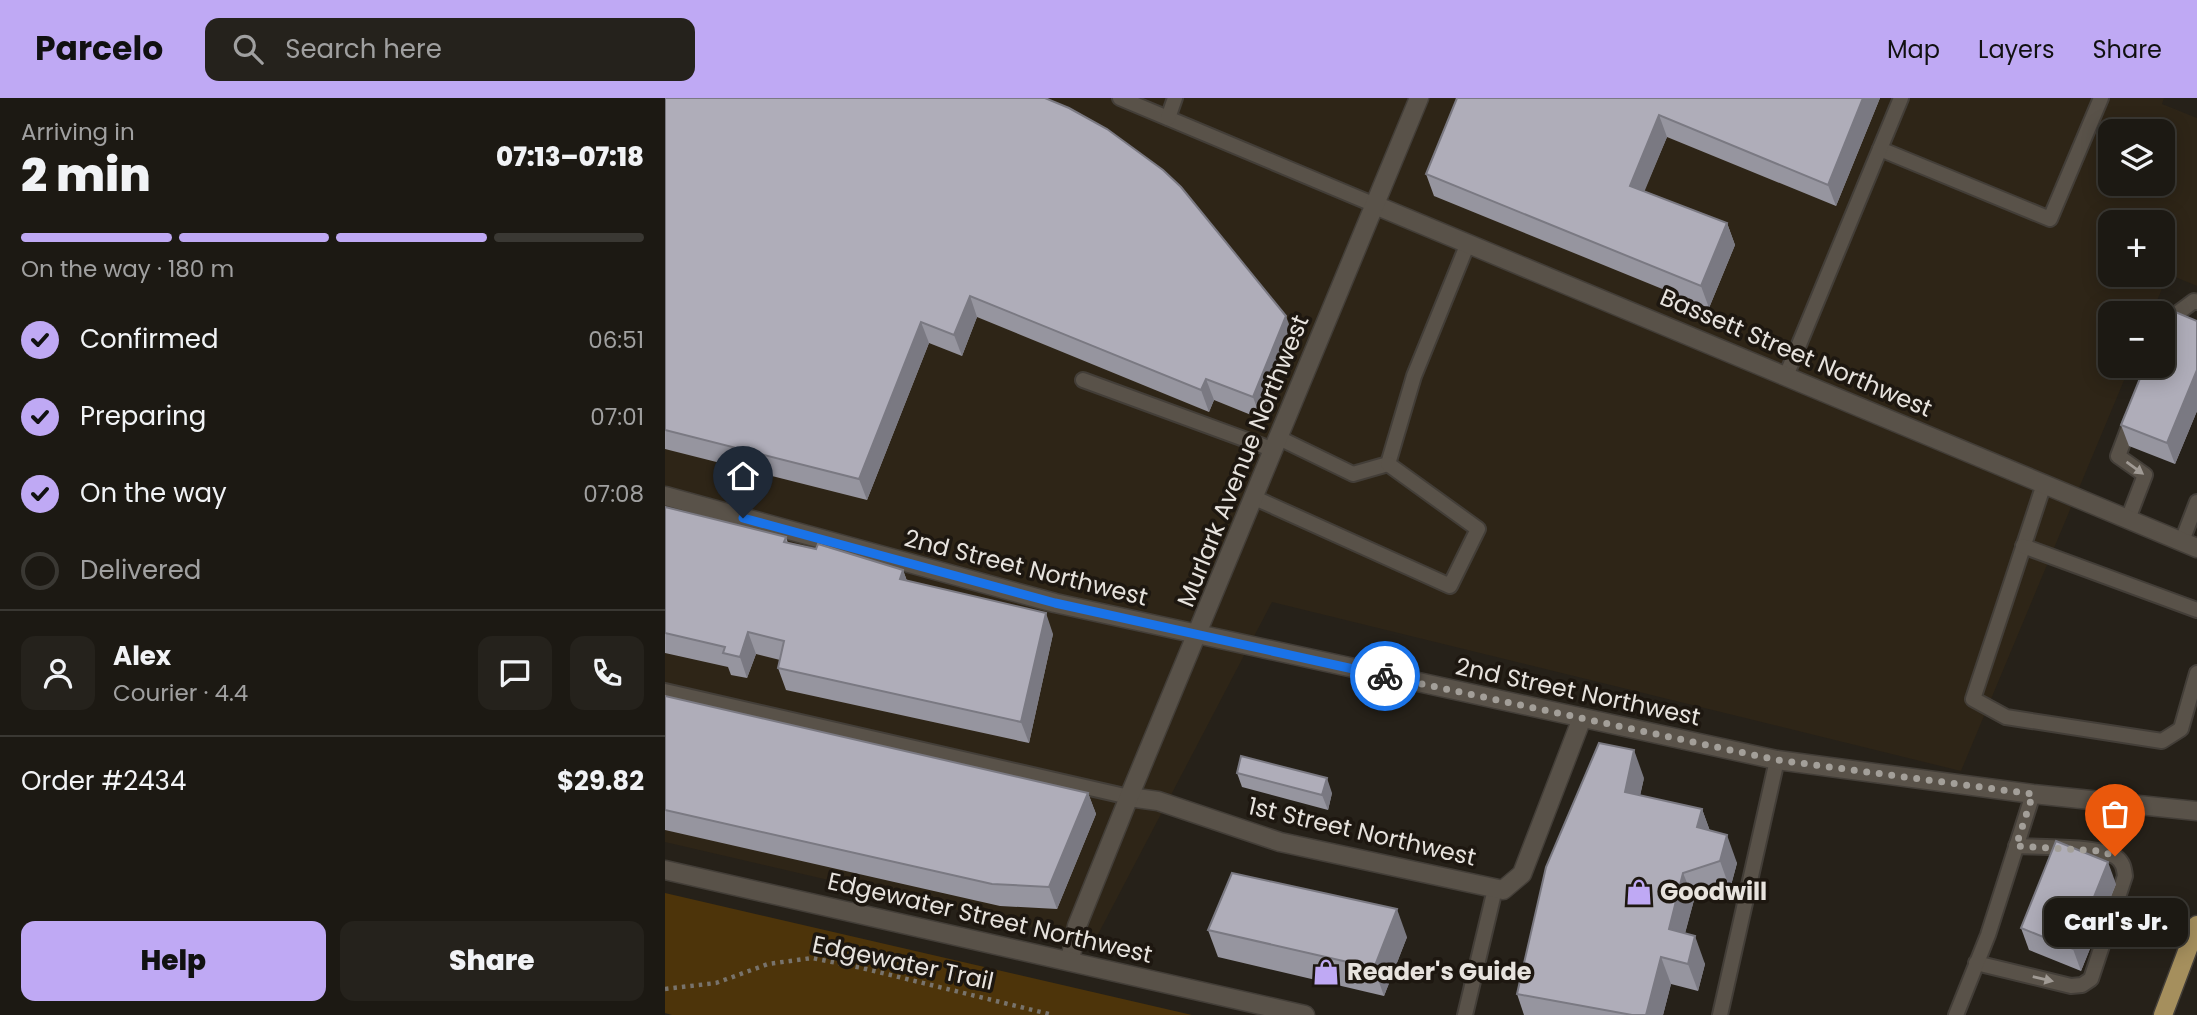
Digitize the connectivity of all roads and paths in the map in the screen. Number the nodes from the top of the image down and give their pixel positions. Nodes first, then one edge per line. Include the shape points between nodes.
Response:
1 (1120, 98) edge
2 (1175, 98) edge
3 (1419, 98) edge
4 (1901, 98) edge
5 (2101, 98) edge
6 (1168, 118) junction
7 (1879, 149) junction
8 (1375, 205) junction
9 (1468, 243) junction
10 (2197, 302) edge
11 (2175, 315) edge
12 (1786, 376) junction
13 (1083, 380) dead end
14 (2137, 405) edge
15 (1277, 444) junction
16 (1388, 464) junction
17 (2044, 484) junction
18 (665, 496) edge
19 (1255, 498) junction
20 (2197, 502) edge
21 (2128, 519) junction
22 (2189, 544) edge
23 (2023, 546) junction
24 (2197, 610) edge
25 (1198, 636) junction
26 (2197, 673) edge
27 (665, 691) edge
28 (1581, 718) junction
29 (1777, 760) junction
30 (2033, 794) junction
31 (1129, 797) junction
32 (2197, 811) edge
33 (2016, 846) junction
34 (665, 870) edge
35 (1499, 890) junction
36 (2197, 925) edge
37 (1070, 960) junction
38 (1976, 963) junction
39 (665, 989) edge
40 (1053, 1015) edge
41 (1304, 1015) edge
42 (1465, 1015) edge
43 (1720, 1015) edge
44 (1955, 1015) edge
45 (2163, 1015) edge

1 - 6 lane
2 - 6 lane
3 - 8 street, Murlark Avenue Northwest
4 - 7 lane
5 - 7 lane via 2050,219
6 - 8 lane
7 - 12 lane
8 - 9 street, Bassett Street Northwest
8 - 15 street, Murlark Avenue Northwest
9 - 12 street, Bassett Street Northwest
9 - 16 lane via 1414,376
10 - 11 lane
12 - 17 street, Bassett Street Northwest
13 - 15 lane
14 -> 21 lane via 2118,456 2145,475
15 - 16 lane via 1353,474
15 - 19 street, Murlark Avenue Northwest
16 - 19 lane via 1478,529 1450,586
17 - 21 street, Bassett Street Northwest
17 - 23 lane
18 - 25 street, 2nd Street Northwest via 1055,603
19 - 25 street, Murlark Avenue Northwest
20 - 22 lane
21 - 22 street, Bassett Street Northwest
23 - 24 lane
23 - 26 lane via 1973,699 2005,717 2162,741 2181,729
25 - 28 street, 2nd Street Northwest
25 - 31 street, Murlark Avenue Northwest
27 - 31 lane
28 - 29 street, 2nd Street Northwest
28 - 35 street via 1523,874
29 - 30 street, 2nd Street Northwest
29 - 43 lane
30 - 32 street, 2nd Street Northwest
30 - 33 lane
31 - 35 street, 1st Street Northwest via 1158,801 1280,842
31 - 37 street, Murlark Avenue Northwest via 1077,926
33 - 38 lane
38 -> 33 lane via 2071,986 2091,979 2098,962 2125,876 2123,864 2100,851
34 - 37 street, Edgewater Street Northwest
35 - 42 lane
36 - 45 main road
37 - 41 street, Edgewater Street Northwest
38 - 44 lane
39 - 40 path, Edgewater Trail via 716,983 768,964 812,958

